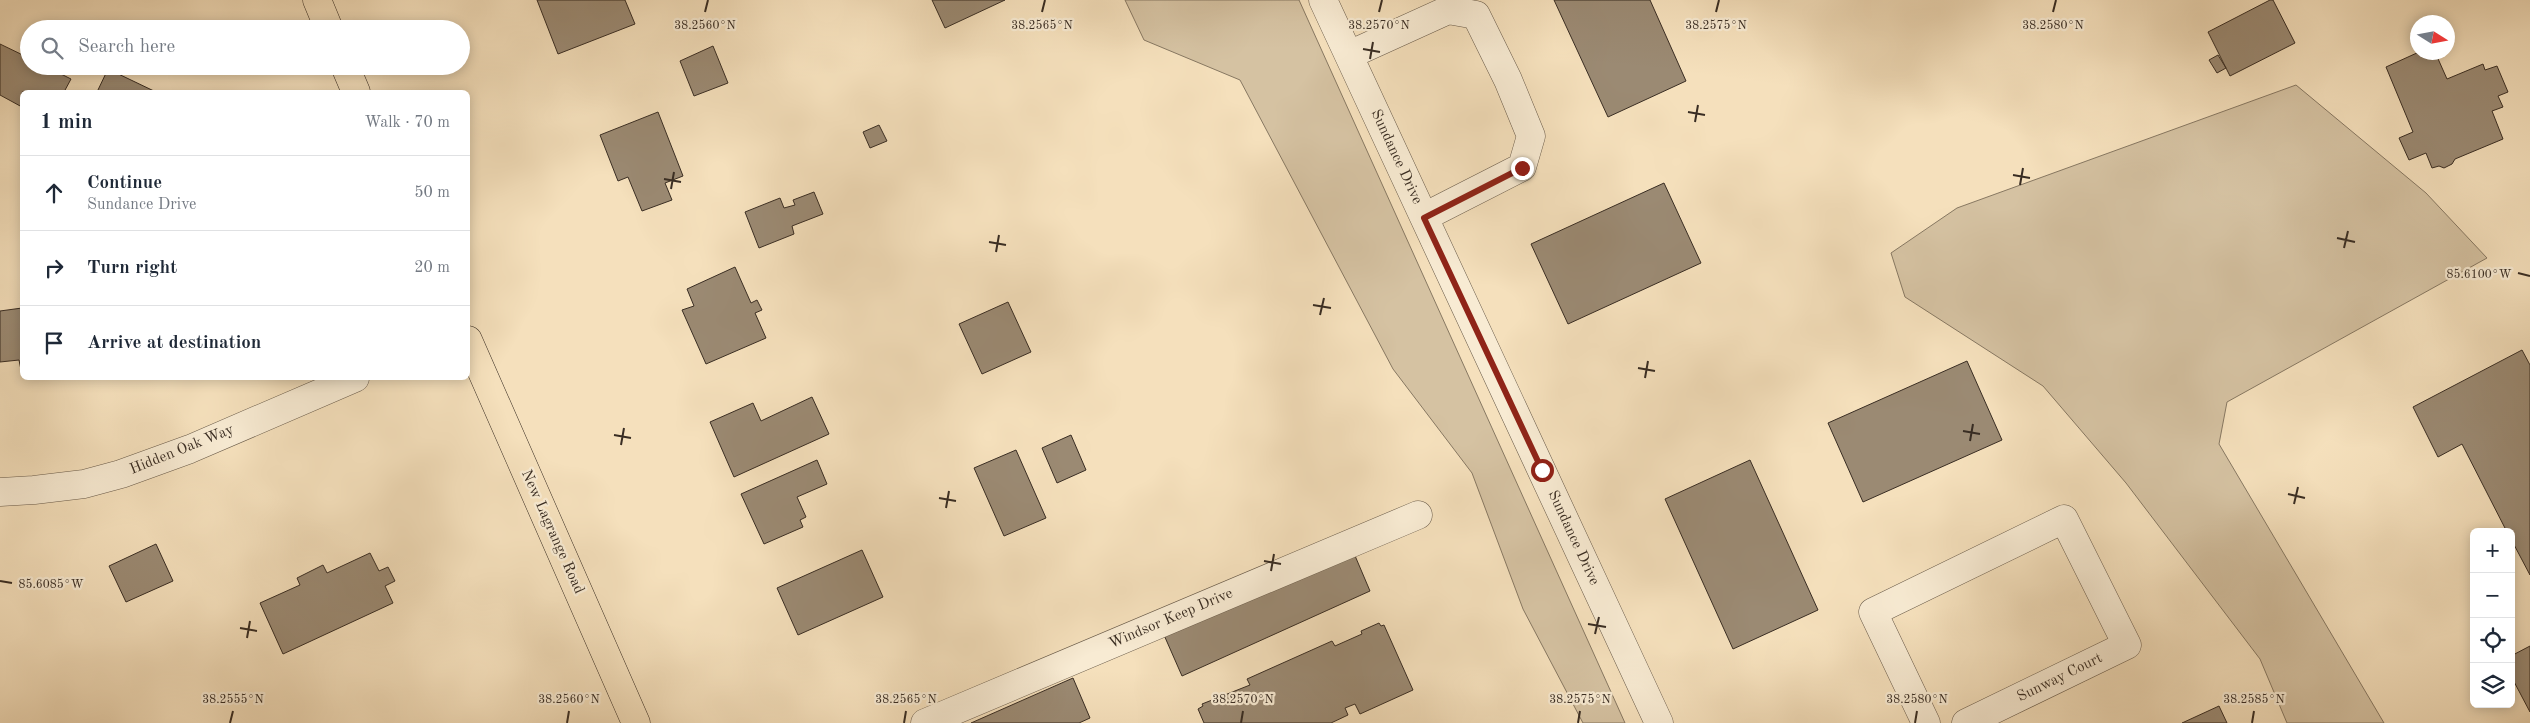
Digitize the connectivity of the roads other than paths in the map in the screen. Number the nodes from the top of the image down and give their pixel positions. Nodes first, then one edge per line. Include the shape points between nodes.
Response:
1 (317, 0) edge
2 (1324, 0) edge
3 (325, 20) edge
4 (1349, 54) junction
5 (349, 75) edge
6 (355, 90) edge
7 (1424, 218) junction
8 (470, 345) edge
9 (350, 380) edge
10 (0, 492) edge
11 (1418, 515) dead end
12 (633, 722) edge
13 (925, 723) edge
14 (1659, 723) edge
15 (1926, 723) edge
16 (1966, 723) edge

1 - 3 main road
2 - 4 street, Sundance Drive
4 - 7 street, Sundance Drive
4 - 7 street via 1448,10 1476,16 1508,80 1531,136 1522,168
5 - 6 main road
7 - 14 street, Sundance Drive
8 - 12 main road, New Lagrange Road
9 - 10 street, Hidden Oak Way via 190,449 121,474 84,484
11 - 13 street, Windsor Keep Drive
15 - 16 street, Sunway Court via 1872,612 2064,519 2127,645

